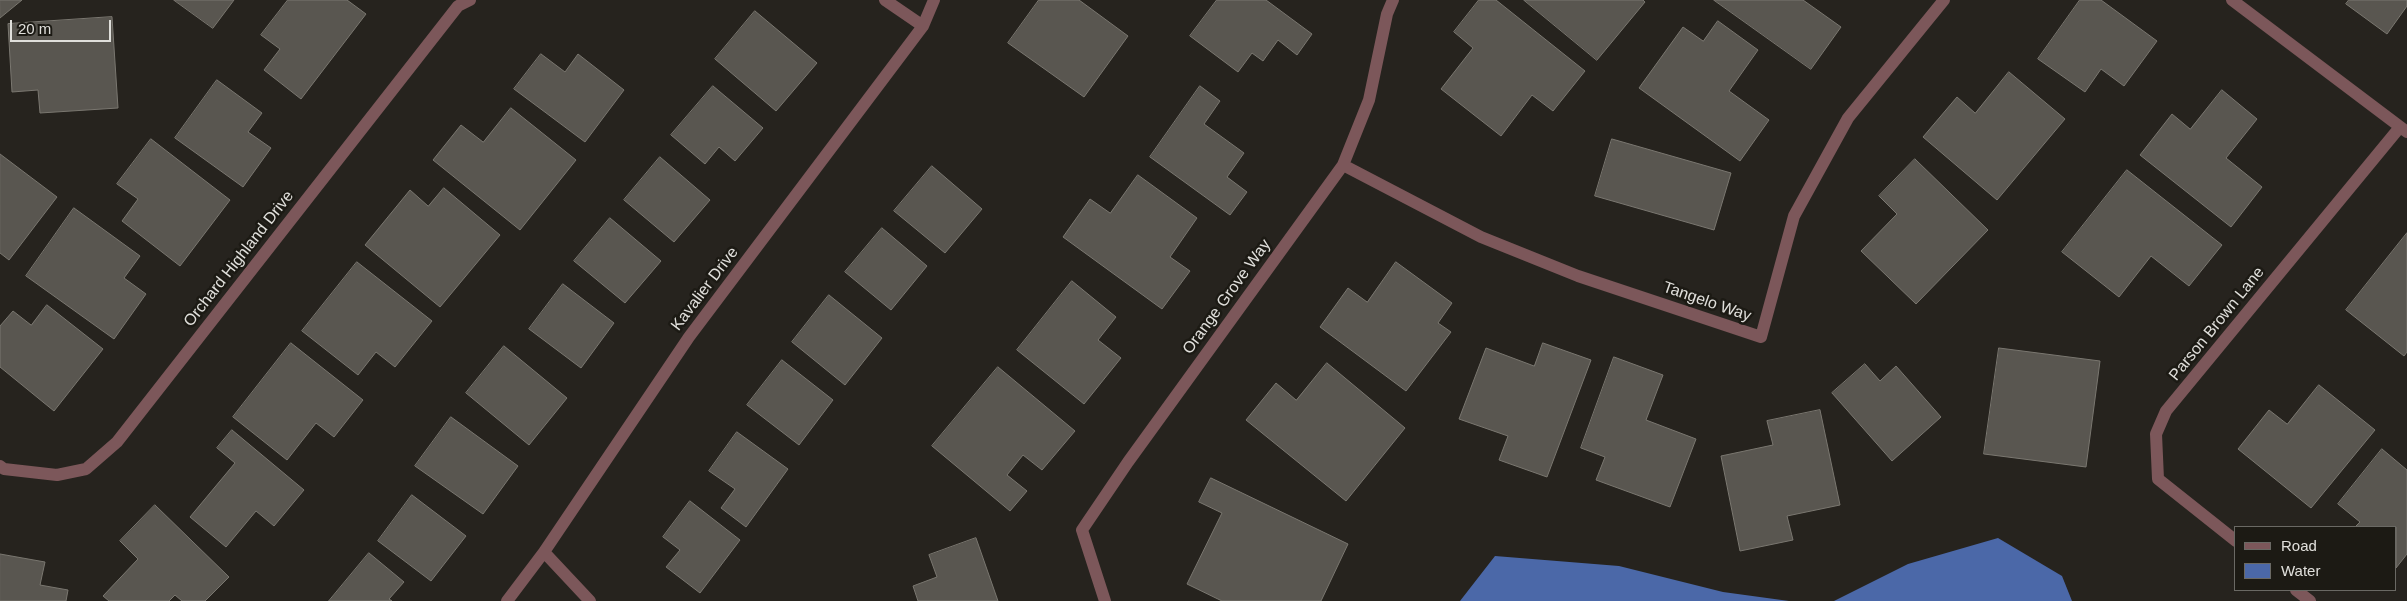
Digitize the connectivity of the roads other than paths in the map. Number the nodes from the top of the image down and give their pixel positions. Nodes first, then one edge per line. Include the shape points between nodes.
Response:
1 (885, 0) edge
2 (934, 0) edge
3 (1392, 0) edge
4 (1944, 0) edge
5 (2232, 0) edge
6 (460, 2) edge
7 (923, 26) junction
8 (2404, 130) edge
9 (1343, 165) junction
10 (0, 466) edge
11 (2234, 539) edge
12 (544, 552) junction
13 (2297, 591) edge
14 (507, 601) edge
15 (590, 601) edge
16 (1105, 601) edge
17 (2310, 601) edge

1 - 7 street
2 - 7 street, Kavalier Drive
3 - 9 street, Orange Grove Way via 1369,100
4 - 9 street, Tangelo Way via 1848,118 1794,216 1761,337 1578,276 1481,238
5 - 8 street
6 - 10 street, Orchard Highland Drive via 117,442 86,469 57,475
7 - 12 street, Kavalier Drive via 689,337
8 - 11 street, Parson Brown Lane via 2166,411 2156,434 2158,479
9 - 16 street, Orange Grove Way via 1082,530
12 - 14 street, Kavalier Drive
12 - 15 street
13 - 17 street

